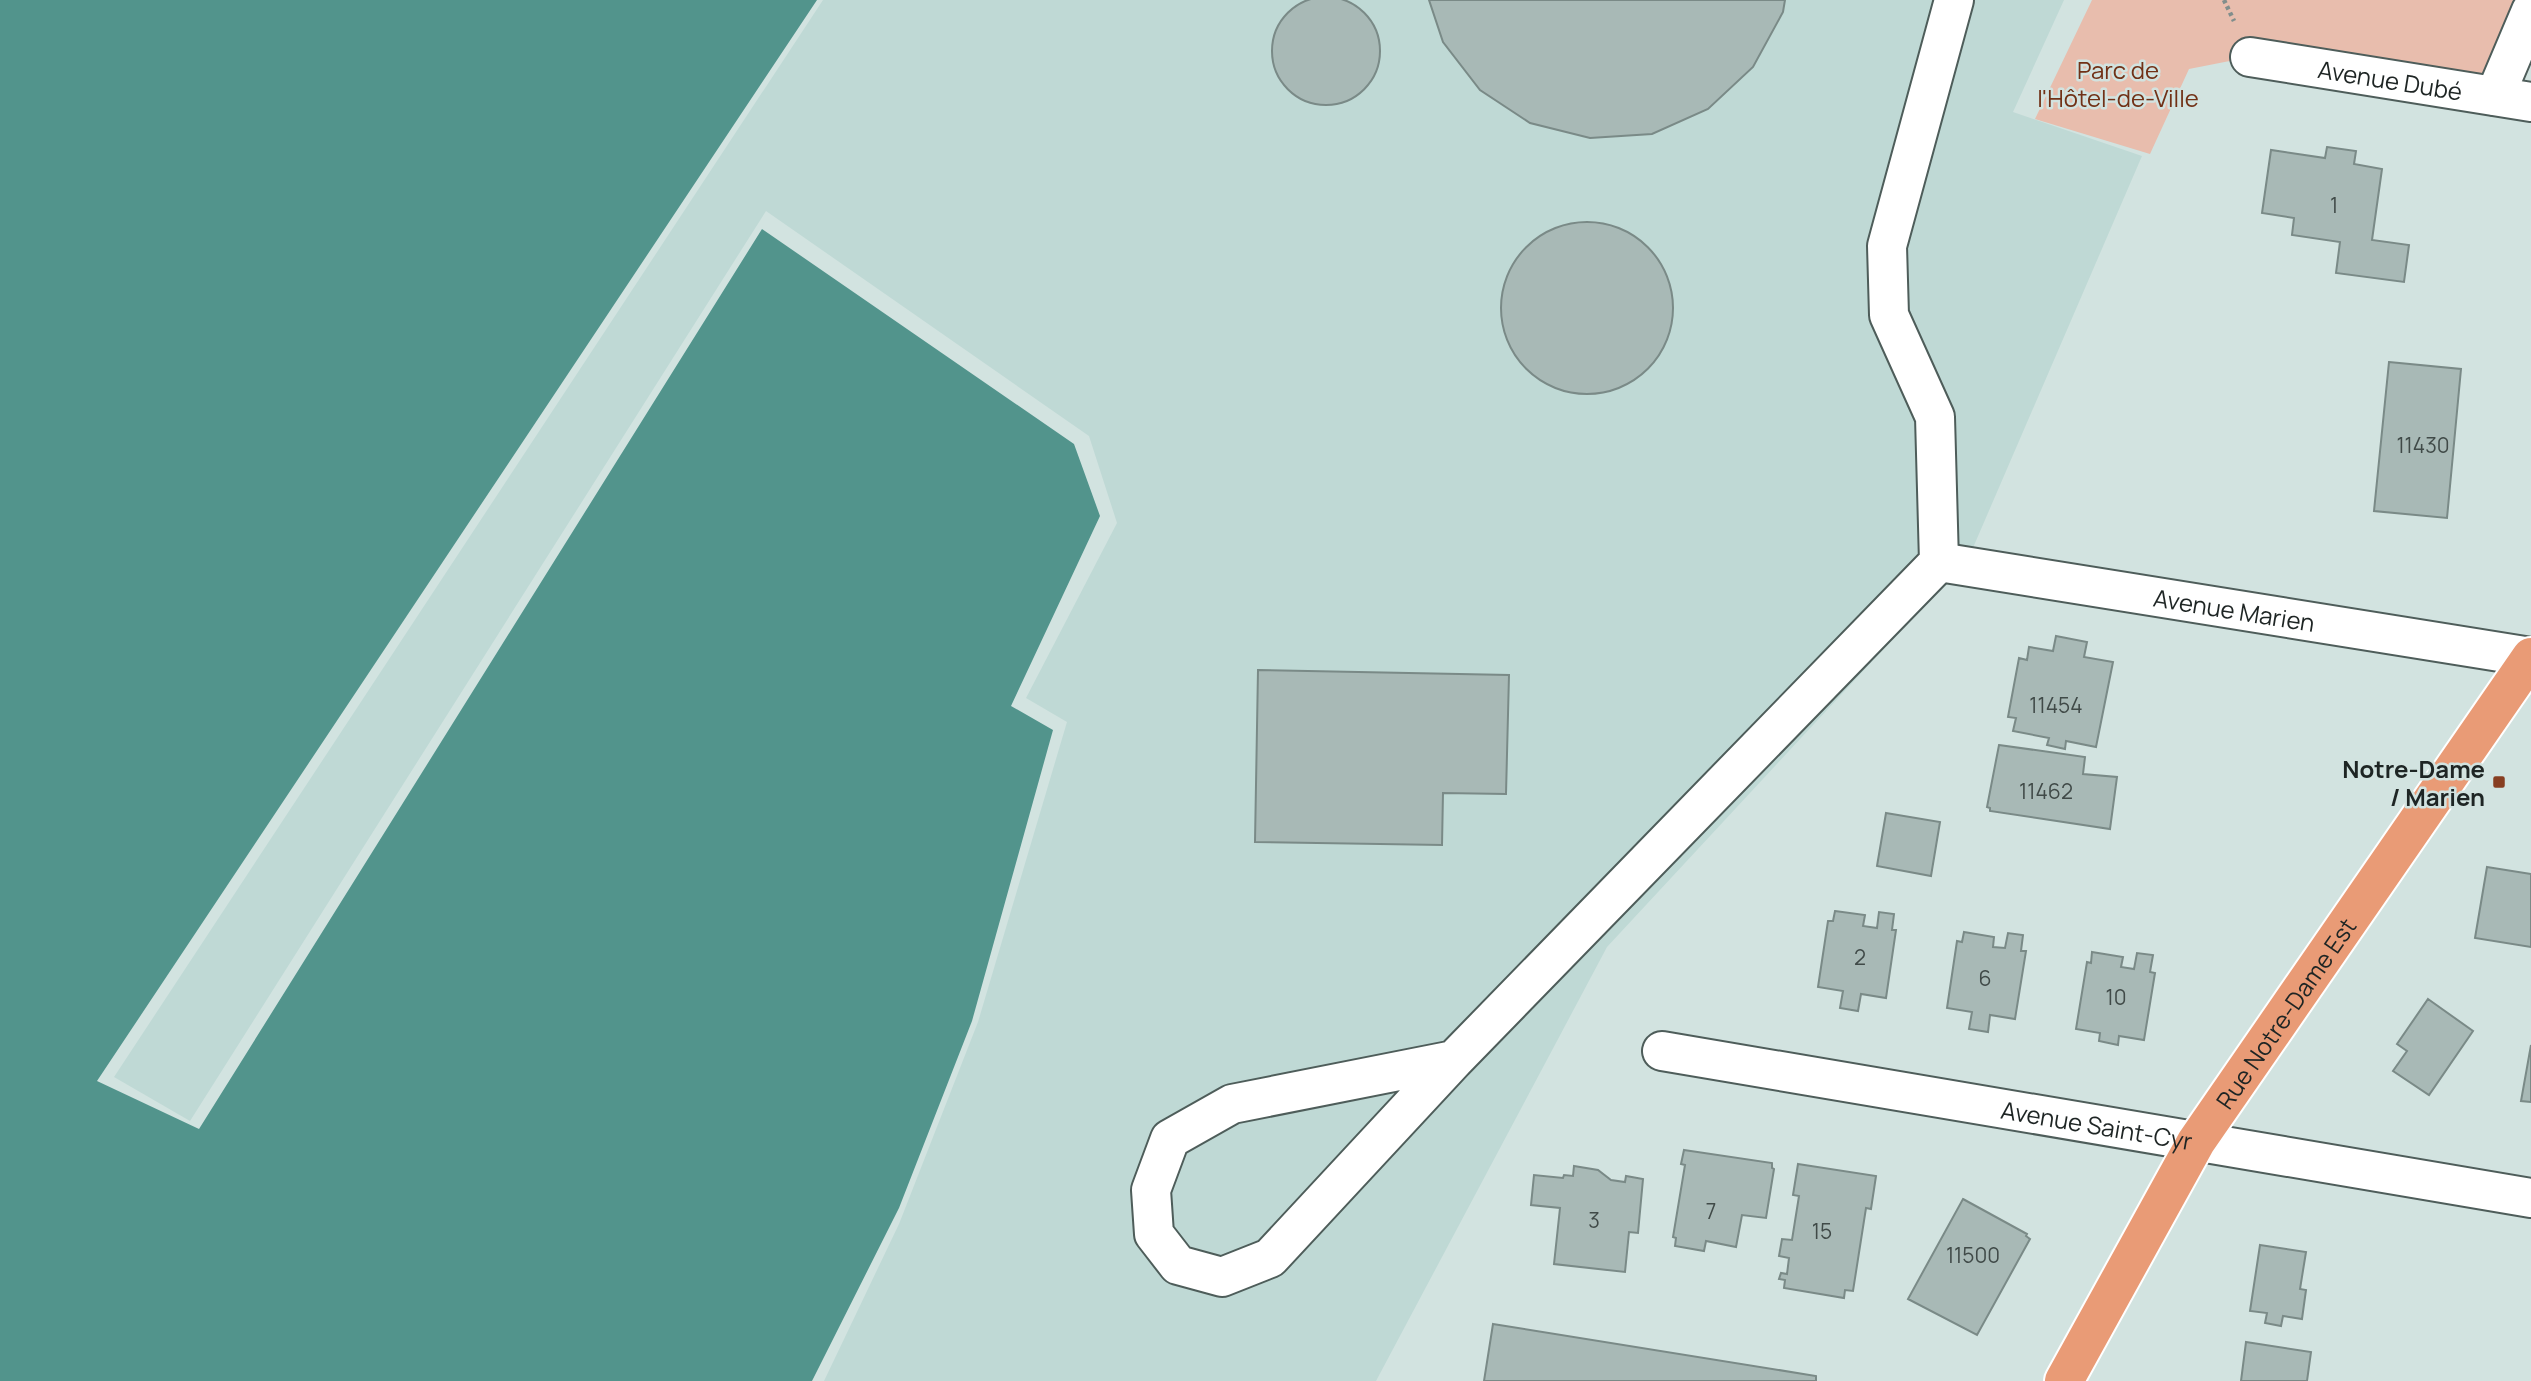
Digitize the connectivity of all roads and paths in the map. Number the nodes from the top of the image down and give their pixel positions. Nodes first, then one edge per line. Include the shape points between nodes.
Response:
1 (1954, 0) edge
2 (2531, 11) edge
3 (2250, 57) dead end
4 (2513, 99) edge
5 (1939, 562) junction
6 (2531, 657) edge
7 (1662, 1051) dead end
8 (1454, 1060) junction
9 (2196, 1142) junction
10 (2531, 1198) edge
11 (2064, 1381) edge

1 - 5 street via 1887,246 1889,315 1935,417
2 - 4 street
3 - 4 street, Avenue Dubé
5 - 6 street, Avenue Marien
5 - 8 street
6 - 9 main road, Rue Notre-Dame Est
7 - 9 street, Avenue Saint-Cyr
8 - 8 street via 1270,1258 1222,1277 1178,1265 1154,1234 1151,1190 1170,1139 1232,1104
9 - 10 street, Avenue Saint-Cyr
9 - 11 main road, Rue Notre-Dame Est

